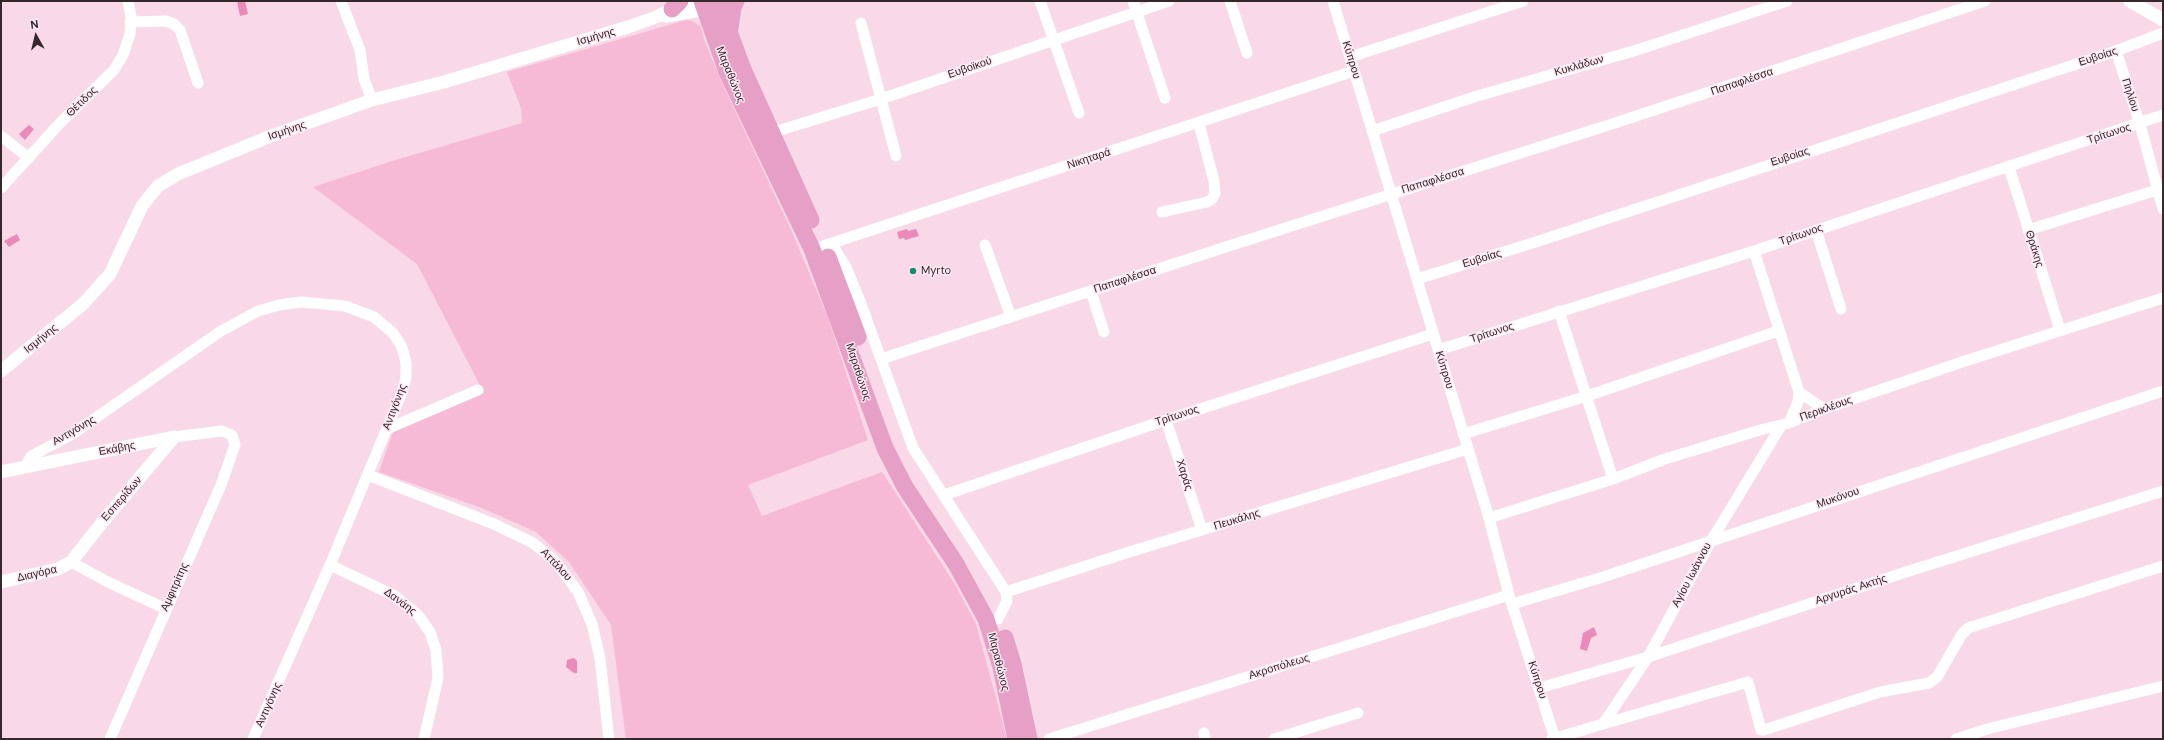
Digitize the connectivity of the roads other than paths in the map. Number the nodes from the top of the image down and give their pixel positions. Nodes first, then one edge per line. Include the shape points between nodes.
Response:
1 (128, 1) edge
2 (341, 1) edge
3 (736, 1) edge
4 (1040, 1) edge
5 (1133, 1) edge
6 (1169, 1) edge
7 (1230, 1) edge
8 (1333, 1) edge
9 (1524, 1) edge
10 (1787, 1) edge
11 (1985, 1) edge
12 (2130, 1) edge
13 (710, 3) edge
14 (676, 5) edge
15 (1136, 12) junction
16 (656, 17) junction
17 (2163, 20) edge
18 (130, 22) junction
19 (861, 23) dead end
20 (2163, 34) edge
21 (731, 39) junction
22 (1053, 40) junction
23 (2116, 51) junction
24 (1247, 53) dead end
25 (1350, 57) junction
26 (1354, 71) junction
27 (198, 84) dead end
28 (1164, 98) dead end
29 (881, 99) junction
30 (372, 100) junction
31 (1079, 113) dead end
32 (2163, 115) edge
33 (1199, 124) junction
34 (2140, 124) junction
35 (1372, 131) junction
36 (771, 133) junction
37 (1, 136) edge
38 (896, 156) dead end
39 (29, 158) junction
40 (2009, 167) junction
41 (1, 188) edge
42 (2157, 190) junction
43 (1391, 194) junction
44 (2163, 209) edge
45 (1162, 212) dead end
46 (1816, 230) junction
47 (2028, 230) junction
48 (985, 245) dead end
49 (823, 246) junction
50 (1754, 251) junction
51 (1416, 279) junction
52 (1091, 292) junction
53 (2163, 298) edge
54 (1841, 309) dead end
55 (1558, 312) junction
56 (1010, 317) junction
57 (2060, 330) junction
58 (1778, 331) junction
59 (1104, 332) dead end
60 (1433, 334) junction
61 (1438, 350) junction
62 (881, 359) junction
63 (1, 371) edge
64 (478, 390) dead end
65 (2163, 391) edge
66 (1799, 392) junction
67 (1587, 396) junction
68 (1824, 409) junction
69 (1166, 420) junction
70 (1785, 425) junction
71 (387, 429) junction
72 (1463, 434) junction
73 (232, 435) joint
74 (174, 437) junction
75 (1468, 449) junction
76 (26, 466) junction
77 (1, 472) edge
78 (368, 475) junction
79 (1613, 479) junction
80 (2163, 491) edge
81 (944, 495) junction
82 (1489, 518) junction
83 (1202, 530) junction
84 (1711, 540) junction
85 (71, 562) junction
86 (330, 565) junction
87 (2163, 566) edge
88 (1, 582) edge
89 (1006, 592) junction
90 (1510, 599) junction
91 (166, 609) junction
92 (998, 620) junction
93 (1648, 657) junction
94 (2163, 686) edge
95 (1539, 688) junction
96 (1358, 713) dead end
97 (1603, 724) junction
98 (110, 739) edge
99 (253, 739) edge
100 (424, 739) edge
101 (609, 739) edge
102 (1016, 739) edge
103 (1029, 739) edge
104 (1049, 739) edge
105 (1274, 739) edge
106 (1554, 739) edge
107 (1956, 739) edge

1 - 18 street, Θέτιδος
2 - 30 street via 360,50 364,79
3 - 21 main road via 730,24
4 - 22 street
5 - 15 street
6 - 15 street, Ευβοϊκού
7 - 24 street
8 - 25 street, Κύπρου
9 - 25 street
10 - 35 street, Κυκλάδων
11 - 43 street, Παπαφλέσσα via 1616,124
12 - 17 street
13 - 14 street
13 - 16 street
13 - 21 main road, Μαραθώνος
13 - 102 main road, Μαραθώνος via 730,79 812,248 885,448 905,487 956,564 984,614 996,647
14 - 16 street
15 - 22 street, Ευβοϊκού
15 - 28 street
16 - 30 street, Ισμήνης via 444,82
18 - 27 street via 166,21 174,24 180,30
18 - 39 street, Θέτιδος via 130,34 123,55 114,70 60,123
19 - 29 street
20 - 23 street, Ευβοίας
21 - 36 main road, Μαραθώνος
22 - 29 street, Ευβοϊκού
22 - 31 street
23 - 34 street, Πηλίου
23 - 51 street, Ευβοίας
25 - 26 street, Κύπρου
26 - 33 street, Νικηταρά
26 - 35 street, Κύπρου
29 - 36 street, Ευβοϊκού
29 - 38 street
30 - 63 street, Ισμήνης via 214,158 158,186 142,206 110,274 83,304
32 - 34 street, Τρίτωνος
33 - 45 street via 1215,193 1207,202
33 - 49 street, Νικηταρά
34 - 40 street, Τρίτωνος
34 - 42 street, Πηλίου
35 - 43 street, Κύπρου
36 - 49 main road, Μαραθώνος
37 - 39 street
39 - 41 street, Θέτιδος
40 - 46 street, Τρίτωνος
40 - 47 street, Θράκης
42 - 44 street, Πηλίου
42 - 47 street
43 - 51 street, Κύπρου
43 - 52 street, Παπαφλέσσα
46 - 50 street, Τρίτωνος
46 - 54 street
47 - 57 street, Θράκης
48 - 56 street
49 - 62 street via 835,249 846,267
49 - 92 main road, Μαραθώνος via 841,288 895,444 914,479 964,556
50 - 55 street, Τρίτωνος
50 - 58 street
51 - 60 street, Κύπρου
52 - 56 street, Παπαφλέσσα
52 - 59 street
53 - 57 street, Περικλέους
55 - 61 street, Τρίτωνος
55 - 67 street
56 - 62 street, Παπαφλέσσα
57 - 68 street, Περικλέους
58 - 66 street
58 - 67 street
60 - 61 street, Κύπρου
60 - 69 street, Τρίτωνος
61 - 72 street, Κύπρου
62 - 81 street via 913,448
64 - 71 street
65 - 84 street, Μυκόνου
66 - 68 street
66 - 70 street, Αγίου Ιωάννου via 1798,402
67 - 72 street
67 - 79 street
68 - 70 street, Περικλέους
69 - 81 street, Τρίτωνος
69 - 83 street, Χαράς
70 - 79 street, Περικλέους via 1760,430 1680,455
70 - 84 street, Αγίου Ιωάννου
71 - 76 street, Αντιγόνης via 406,378 406,363 399,341 381,322 358,309 320,302 289,303 258,311 221,331 72,435 31,456
71 - 78 street, Αντιγόνης
72 - 75 street, Κύπρου
73 - 74 street, Εκάβης via 222,431
73 - 91 street, Αμφιτρίτης via 235,445 221,485
74 - 76 street, Εκάβης
74 - 85 street, Εσπερίδων
75 - 82 street, Κύπρου
75 - 83 street, Πευκάλης
76 - 77 street, Εκάβης
78 - 86 street, Αντιγόνης
78 - 101 street, Αττάλου via 500,527 533,543 555,561 578,592 592,624 600,658
79 - 82 street, Περικλέους
80 - 93 street, Αργυράς Ακτής
81 - 89 street
82 - 90 street, Κύπρου
83 - 89 street, Πευκάλης
84 - 90 street, Μυκόνου via 1600,578
84 - 93 street, Αγίου Ιωάννου
85 - 88 street, Διαγόρα via 58,569
85 - 91 street
86 - 99 street, Αντιγόνης
86 - 100 street, Δανάης via 395,596 418,614 430,632 436,650 438,678
87 - 97 street via 1968,628 1937,677 1929,683 1880,692 1764,730 1761,730 1748,682
89 - 92 street via 1007,601
90 - 95 street, Κύπρου
90 - 104 street, Ακροπόλεως
91 - 98 street, Αμφιτρίτης
92 - 103 main road, Μαραθώνος via 1013,664
93 - 95 street, Αργυράς Ακτής
93 - 97 street, Αγίου Ιωάννου
94 - 107 street
95 - 106 street, Κύπρου
96 - 105 street
97 - 106 street

